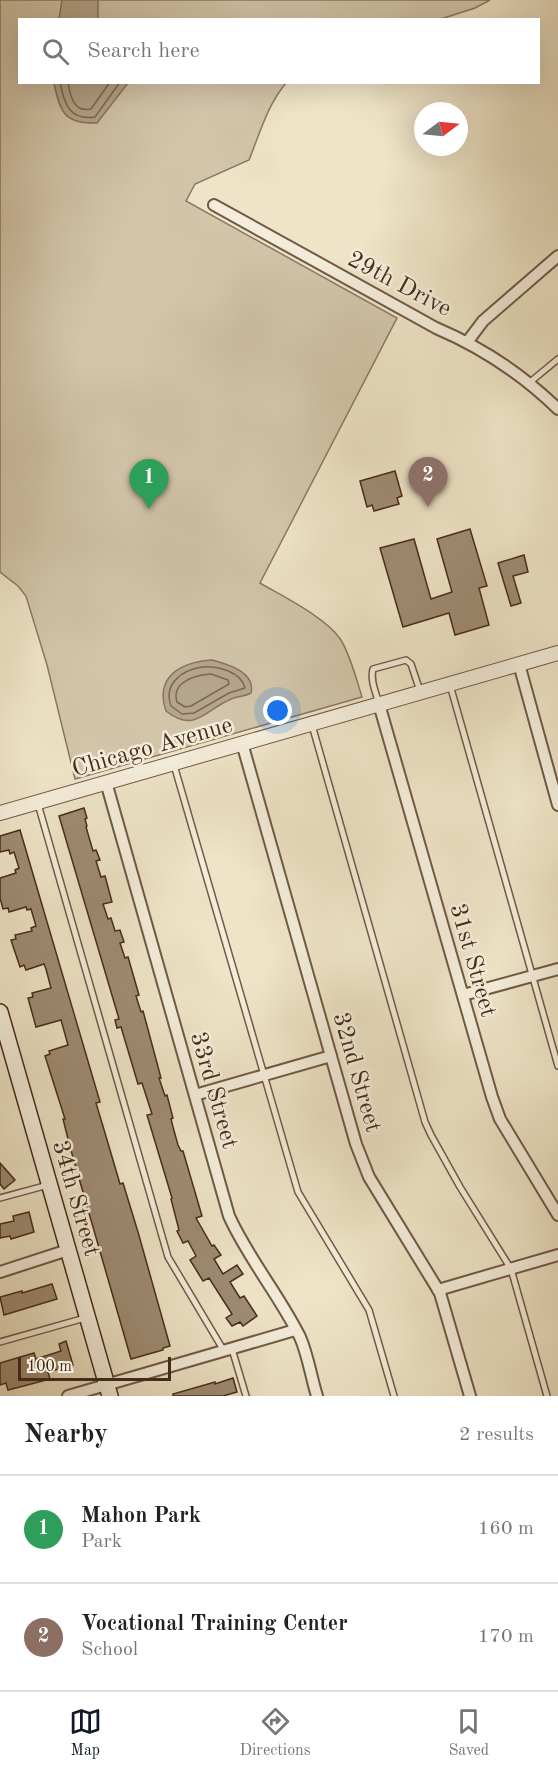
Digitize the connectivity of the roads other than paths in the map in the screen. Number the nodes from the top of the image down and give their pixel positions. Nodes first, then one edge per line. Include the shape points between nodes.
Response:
1 (214, 205) dead end
2 (558, 256) edge
3 (468, 341) junction
4 (558, 359) edge
5 (530, 383) junction
6 (558, 409) edge
7 (558, 653) edge
8 (519, 664) junction
9 (450, 683) junction
10 (420, 692) junction
11 (379, 704) junction
12 (312, 723) junction
13 (242, 743) junction
14 (174, 763) junction
15 (106, 782) junction
16 (38, 802) junction
17 (558, 805) edge
18 (1, 810) edge
19 (558, 969) edge
20 (532, 976) junction
21 (462, 995) junction
22 (0, 1012) edge
23 (331, 1056) junction
24 (558, 1066) edge
25 (264, 1075) junction
26 (195, 1095) junction
27 (50, 1185) junction
28 (0, 1198) edge
29 (558, 1215) edge
30 (68, 1250) junction
31 (558, 1256) edge
32 (511, 1269) junction
33 (0, 1272) edge
34 (438, 1290) junction
35 (87, 1317) junction
36 (296, 1330) junction
37 (0, 1342) edge
38 (228, 1350) junction
39 (109, 1391) edge
40 (68, 1396) edge
41 (246, 1396) edge
42 (317, 1396) edge
43 (394, 1396) edge
44 (470, 1396) edge
45 (546, 1396) edge

1 - 3 street, 29th Drive
2 - 3 street via 483,321
3 - 5 street, 29th Drive
4 - 5 lane
5 - 6 street, 29th Drive
7 - 8 street, Chicago Avenue
8 - 9 street, Chicago Avenue
8 - 17 street
9 - 10 street, Chicago Avenue
9 - 20 lane
10 - 11 street, Chicago Avenue
10 - 11 lane via 411,664 400,661 373,669
11 - 12 street, Chicago Avenue
11 - 21 street, 31st Street
12 - 13 street, Chicago Avenue
12 - 32 lane via 425,1122
13 - 14 street, Chicago Avenue
13 - 23 street, 32nd Street
14 - 15 street, Chicago Avenue
14 - 25 lane
15 - 16 street, Chicago Avenue
15 - 26 street, 33rd Street
16 - 18 street, Chicago Avenue
16 - 38 lane via 168,1257
19 - 20 street
20 - 21 street
20 - 24 lane
21 - 29 street, 31st Street via 500,1119
22 - 27 main road, 34th Street
23 - 25 street
23 - 34 street, 32nd Street via 369,1177
25 - 26 street
25 - 43 lane via 298,1192 369,1310
26 - 36 street, 33rd Street via 229,1216
27 - 28 lane
27 - 30 main road, 34th Street
30 - 33 street
30 - 35 main road, 34th Street
31 - 32 street
32 - 34 street
32 - 45 lane
34 - 44 street, 32nd Street
35 - 37 lane
35 - 39 main road, 34th Street
36 - 38 street
36 - 42 street, 33rd Street
38 - 39 street
38 - 41 lane
39 - 40 street

